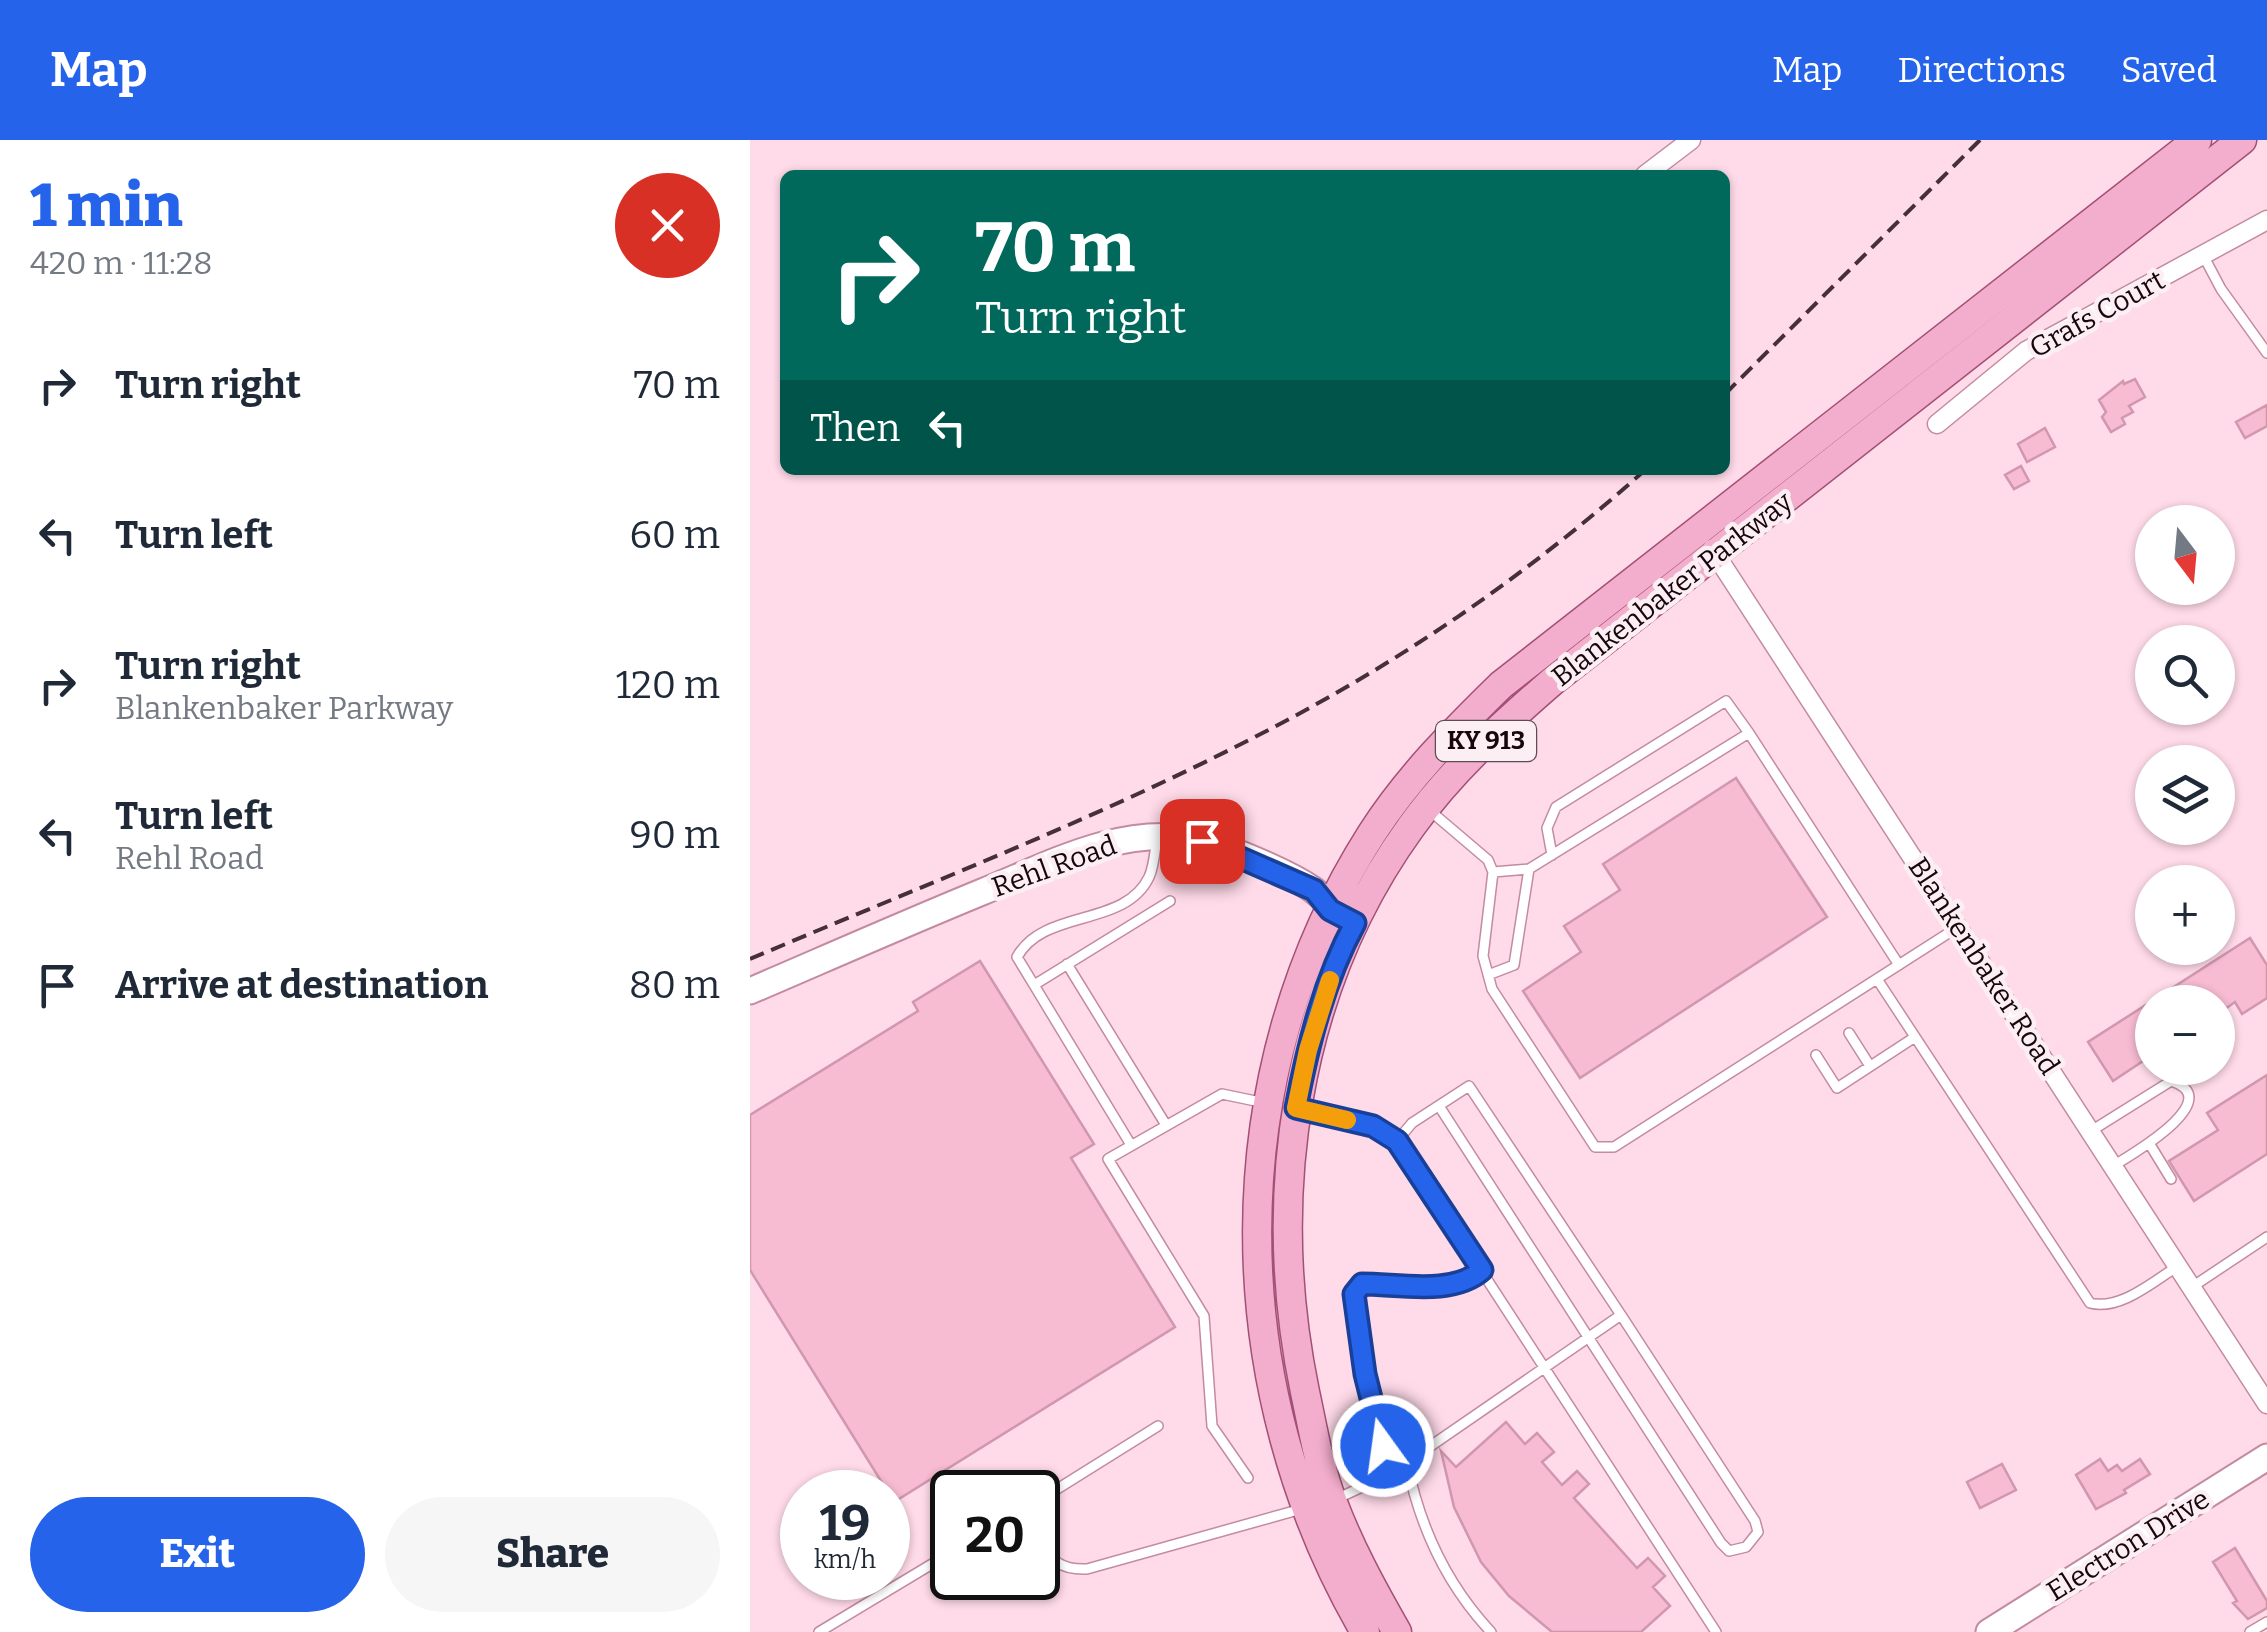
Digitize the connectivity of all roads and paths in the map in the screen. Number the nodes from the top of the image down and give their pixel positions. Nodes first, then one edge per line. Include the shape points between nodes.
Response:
1 (1691, 140) edge
2 (2197, 140) edge
3 (2242, 140) edge
4 (1649, 170) edge
5 (2267, 220) edge
6 (2203, 255) junction
7 (2267, 353) edge
8 (1937, 424) dead end
9 (1695, 533) junction
10 (1717, 554) junction
11 (1748, 733) junction
12 (1426, 808) junction
13 (1158, 836) junction
14 (1552, 855) junction
15 (1529, 869) junction
16 (1494, 872) junction
17 (1170, 901) dead end
18 (1343, 916) junction
19 (1958, 927) junction
20 (1068, 964) junction
21 (1899, 965) junction
22 (1488, 975) junction
23 (1877, 979) junction
24 (1034, 985) junction
25 (750, 991) edge
26 (1849, 1033) dead end
27 (1915, 1037) junction
28 (1816, 1056) dead end
29 (1870, 1066) junction
30 (1267, 1104) junction
31 (1440, 1106) junction
32 (1296, 1108) junction
33 (1166, 1125) junction
34 (2090, 1130) junction
35 (1397, 1141) junction
36 (2149, 1143) junction
37 (1131, 1145) junction
38 (2113, 1166) junction
39 (2170, 1179) dead end
40 (2267, 1237) edge
41 (2178, 1266) junction
42 (1482, 1270) junction
43 (2192, 1287) junction
44 (1621, 1315) junction
45 (1588, 1337) junction
46 (1546, 1367) junction
47 (2267, 1404) edge
48 (1158, 1426) dead end
49 (1383, 1446) dead end
50 (2267, 1458) edge
51 (1407, 1463) junction
52 (1248, 1478) dead end
53 (1060, 1487) edge
54 (1319, 1504) junction
55 (1060, 1564) edge
56 (930, 1565) edge
57 (2267, 1622) edge
58 (819, 1632) edge
59 (1365, 1632) edge
60 (1397, 1632) edge
61 (1491, 1632) edge
62 (1716, 1632) edge
63 (1989, 1632) edge
64 (2250, 1632) edge

1 - 4 street
2 - 9 main road, Blankenbaker Parkway / KY 913
3 - 10 main road, Blankenbaker Parkway / KY 913
5 - 6 street, Grafs Court
6 - 7 lane
6 - 8 street, Grafs Court via 2026,351
9 - 10 street, Blankenbaker Road
9 - 18 main road, Blankenbaker Parkway / KY 913 via 1501,685 1454,730 1372,833
10 - 12 main road, Blankenbaker Parkway / KY 913 via 1554,680
10 - 19 street, Blankenbaker Road
11 - 14 lane
11 - 14 lane via 1726,701 1556,807 1547,828
11 - 21 lane
12 - 16 lane
12 - 18 main road, Blankenbaker Parkway / KY 913
13 - 18 street, Rehl Road via 1227,850 1314,890
13 - 24 lane via 1149,878 1125,903 1026,941 1017,957
13 - 25 street, Rehl Road via 1094,847
14 - 15 lane
15 - 16 lane
15 - 22 lane via 1514,965
16 - 22 lane via 1483,956
17 - 20 lane
18 - 30 main road, Blankenbaker Parkway / KY 913 via 1278,1049
18 - 32 main road, Blankenbaker Parkway / KY 913 via 1343,944
19 - 21 lane
19 - 34 street, Blankenbaker Road
20 - 24 lane
20 - 33 lane
21 - 23 lane
22 - 23 lane via 1595,1147 1614,1148
23 - 27 lane
24 - 37 lane
26 - 29 lane
27 - 29 lane
27 - 41 lane via 2090,1304 2123,1299
28 - 29 lane via 1837,1088
30 - 33 lane via 1222,1094
30 - 54 main road, Blankenbaker Parkway / KY 913 via 1257,1220 1262,1333 1280,1434
31 - 35 lane
31 - 44 lane via 1470,1086
31 - 45 lane
32 - 35 lane via 1373,1126
32 - 54 main road, Blankenbaker Parkway / KY 913 via 1288,1174 1289,1301 1316,1445
33 - 37 lane
34 - 36 lane via 2162,1085 2180,1084 2184,1114
34 - 38 street, Blankenbaker Road
35 - 42 lane
36 - 38 lane
36 - 39 lane
37 - 52 lane via 1108,1159 1204,1316 1212,1426
38 - 41 street, Blankenbaker Road
40 - 43 lane
41 - 43 street, Blankenbaker Road
42 - 46 lane
42 - 49 lane via 1453,1286 1362,1284 1354,1294
43 - 47 street, Blankenbaker Road
44 - 45 lane
44 - 45 lane via 1755,1521 1758,1532 1746,1547 1729,1551 1720,1543
45 - 46 lane
46 - 51 lane
46 - 62 lane
48 - 53 lane
50 - 63 street, Electron Drive
51 - 54 lane
51 - 61 lane via 1445,1573
54 - 55 lane via 1088,1569
54 - 59 main road, Blankenbaker Parkway / KY 913 via 1329,1567
54 - 60 main road, Blankenbaker Parkway / KY 913
56 - 58 lane
57 - 64 lane

